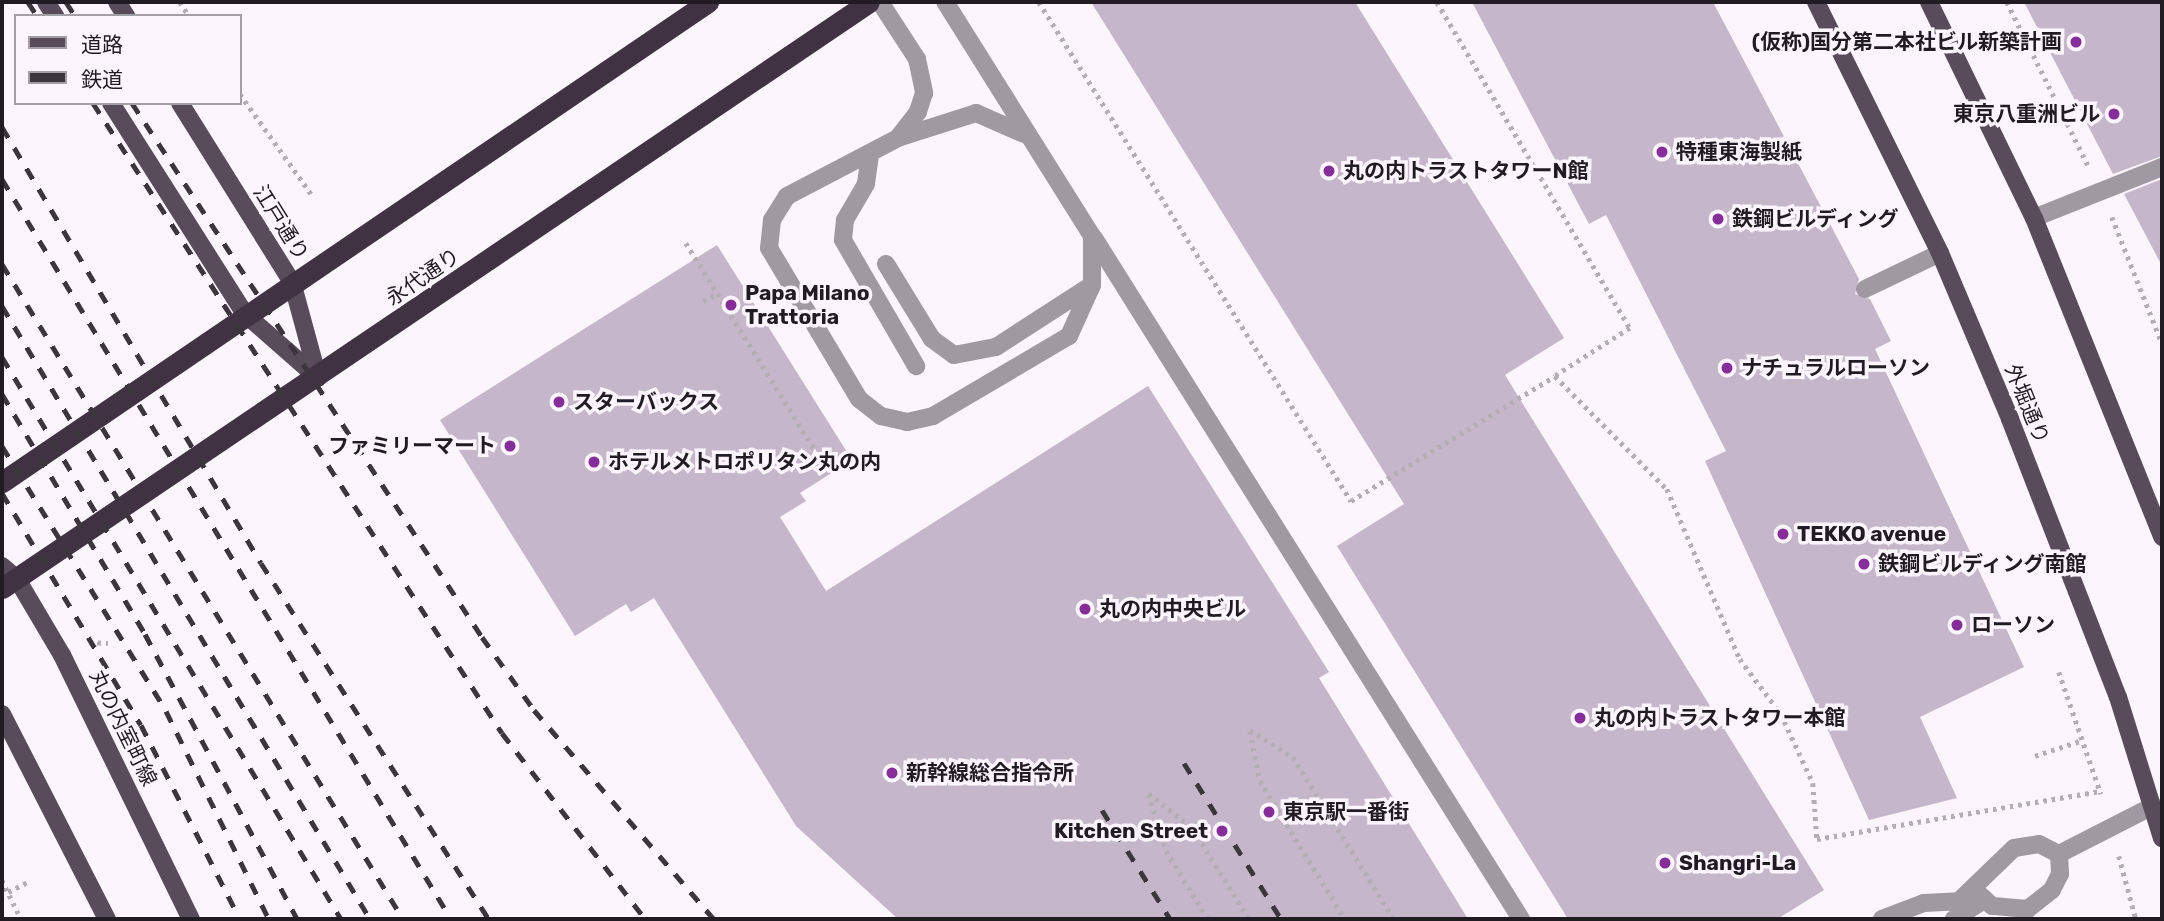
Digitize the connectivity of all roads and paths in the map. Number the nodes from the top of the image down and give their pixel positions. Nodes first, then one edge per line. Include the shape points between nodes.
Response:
1 (708, 2) edge
2 (869, 2) edge
3 (880, 2) edge
4 (945, 2) edge
5 (1039, 2) edge
6 (1437, 2) edge
7 (1816, 2) edge
8 (1929, 2) edge
9 (242, 97) edge
10 (112, 105) edge
11 (181, 105) edge
12 (898, 138) junction
13 (1031, 141) junction
14 (870, 155) junction
15 (2162, 167) edge
16 (312, 195) dead end
17 (2034, 218) junction
18 (1092, 236) junction
19 (686, 243) dead end
20 (1940, 253) junction
21 (886, 264) dead end
22 (292, 282) junction
23 (1092, 285) junction
24 (1865, 289) dead end
25 (718, 293) junction
26 (704, 302) dead end
27 (245, 314) junction
28 (916, 366) dead end
29 (1555, 376) junction
30 (318, 378) junction
31 (830, 474) dead end
32 (2, 482) edge
33 (2162, 537) edge
34 (7, 578) edge
35 (85, 642) dead end
36 (108, 643) dead end
37 (2059, 672) dead end
38 (2, 714) edge
39 (2083, 740) junction
40 (2035, 756) dead end
41 (2101, 791) junction
42 (2152, 806) junction
43 (2111, 827) junction
44 (2162, 838) edge
45 (2059, 854) junction
46 (2, 880) edge
47 (30, 881) dead end
48 (8, 892) junction
49 (1979, 896) junction
50 (21, 919) edge
51 (107, 919) edge
52 (191, 919) edge
53 (1208, 919) edge
54 (1249, 919) edge
55 (1345, 919) edge
56 (1394, 919) edge
57 (1521, 919) edge
58 (1882, 919) edge
59 (1954, 919) edge
60 (2136, 919) edge

1 - 22 highway
2 - 30 highway, 永代通り
3 - 12 street via 923,80 918,112
4 - 13 street
5 - 29 path via 1351,501
6 - 29 path via 1630,328
7 - 20 main road, 外堀通り
8 - 17 main road
9 - 16 path
10 - 27 main road
11 - 22 main road, 江戸通り
12 - 13 street via 952,115 976,113 1013,126
12 - 14 street
13 - 18 street
14 - 23 street via 787,196 772,220 769,248 859,399 881,416 907,422 933,416 1069,335
14 - 28 street via 866,184 845,220 843,240
15 - 17 street
17 - 33 main road
18 - 23 street
18 - 57 street
19 - 25 path
20 - 24 street
20 - 42 main road, 外堀通り via 2118,697
21 - 23 street via 932,339 954,355 996,347
22 - 27 highway
22 - 30 main road, 江戸通り
25 - 26 path
25 - 31 path
27 - 30 main road
27 - 32 highway
29 - 41 path via 1667,489 1740,659 1781,714 1814,783 1817,839
30 - 34 highway, 永代通り
34 - 52 main road, 丸の内室町線 via 62,655
35 - 36 path
37 - 39 path
38 - 51 main road
39 - 40 path
39 - 41 path
41 - 43 path
42 - 43 street
42 - 44 main road, 外堀通り
43 - 45 street
43 - 60 path
45 - 49 street via 2039,844 2014,848 1983,873
45 - 49 street via 2060,874 2042,901 2008,911
46 - 48 path
47 - 48 path
48 - 50 path
49 - 58 street
49 - 59 street
53 - 54 path via 1166,851 1149,793 1193,829
55 - 56 path via 1260,781 1250,730 1293,757

